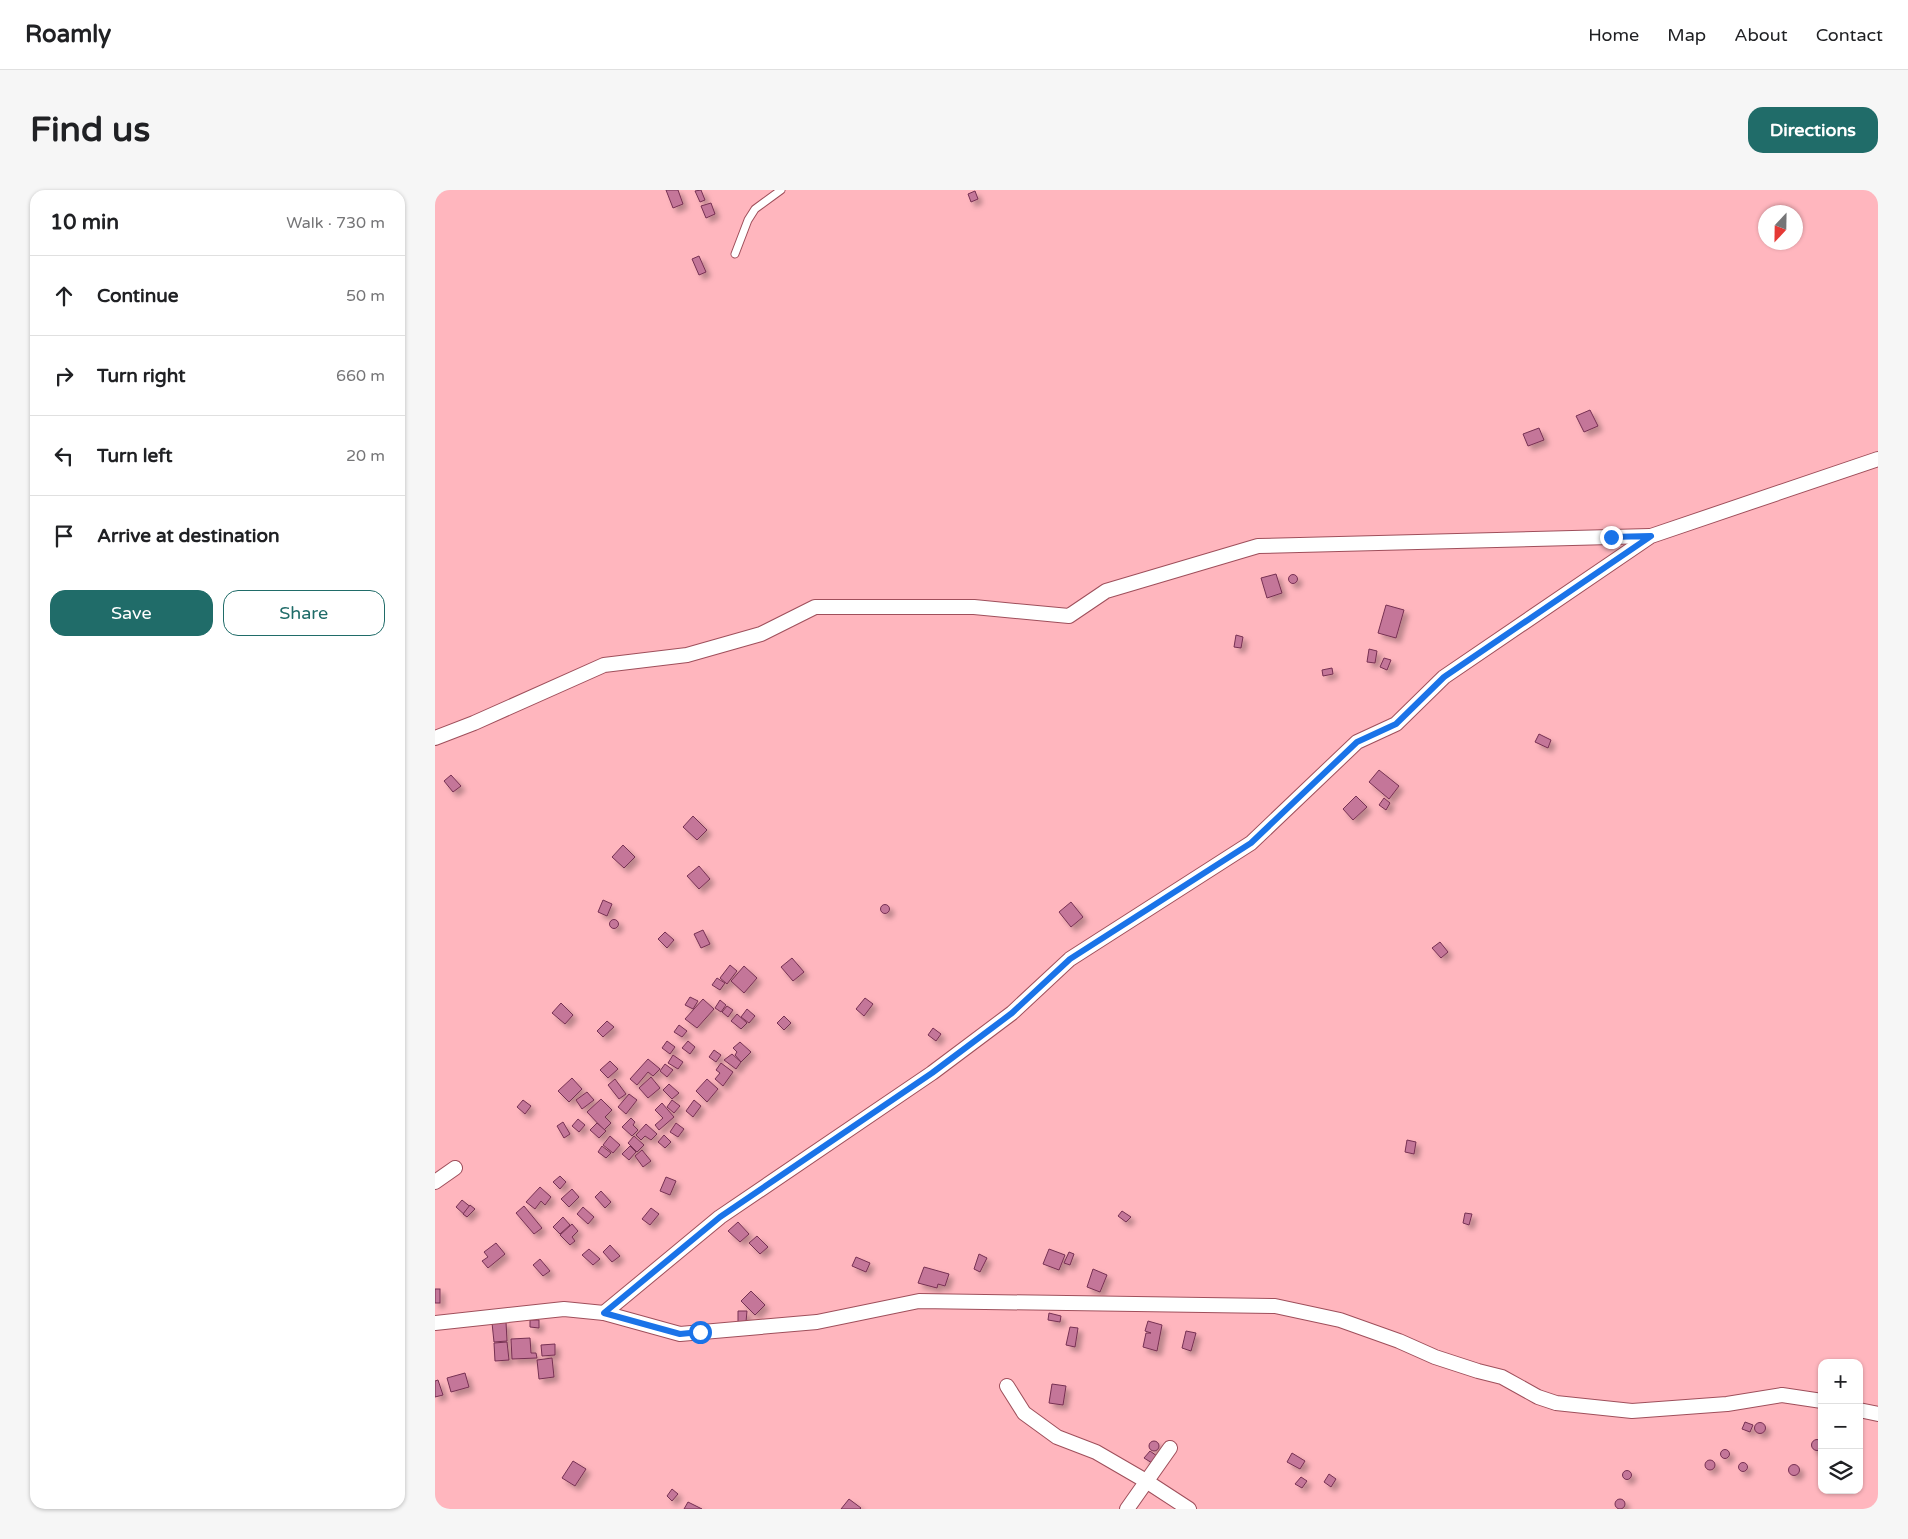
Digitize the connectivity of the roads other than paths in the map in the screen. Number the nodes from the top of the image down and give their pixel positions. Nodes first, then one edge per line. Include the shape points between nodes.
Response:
1 (781, 190) edge
2 (735, 254) dead end
3 (1878, 459) edge
4 (1651, 536) junction
5 (435, 738) edge
6 (455, 1168) dead end
7 (435, 1182) edge
8 (604, 1313) junction
9 (435, 1324) edge
10 (1007, 1386) dead end
11 (1818, 1400) edge
12 (1863, 1411) edge
13 (1878, 1414) edge
14 (1170, 1448) dead end
15 (1147, 1481) junction
16 (1127, 1509) edge
17 (1189, 1509) edge

1 - 2 lane via 755,209
3 - 4 street
4 - 5 street via 1258,546 1106,591 1069,616 974,607 815,607 761,634 687,655 603,665
4 - 8 street via 1444,677 1396,724 1357,742 1251,843 1070,959 1012,1013 932,1073 720,1217
6 - 7 street
8 - 9 street via 564,1309
8 - 11 street via 680,1334 817,1322 919,1301 1275,1306 1340,1320 1435,1357 1502,1377 1556,1403 1632,1411 1727,1404 1782,1394
10 - 15 street via 1024,1413 1057,1437 1096,1452
12 - 13 street
14 - 15 street
15 - 16 street
15 - 17 street

